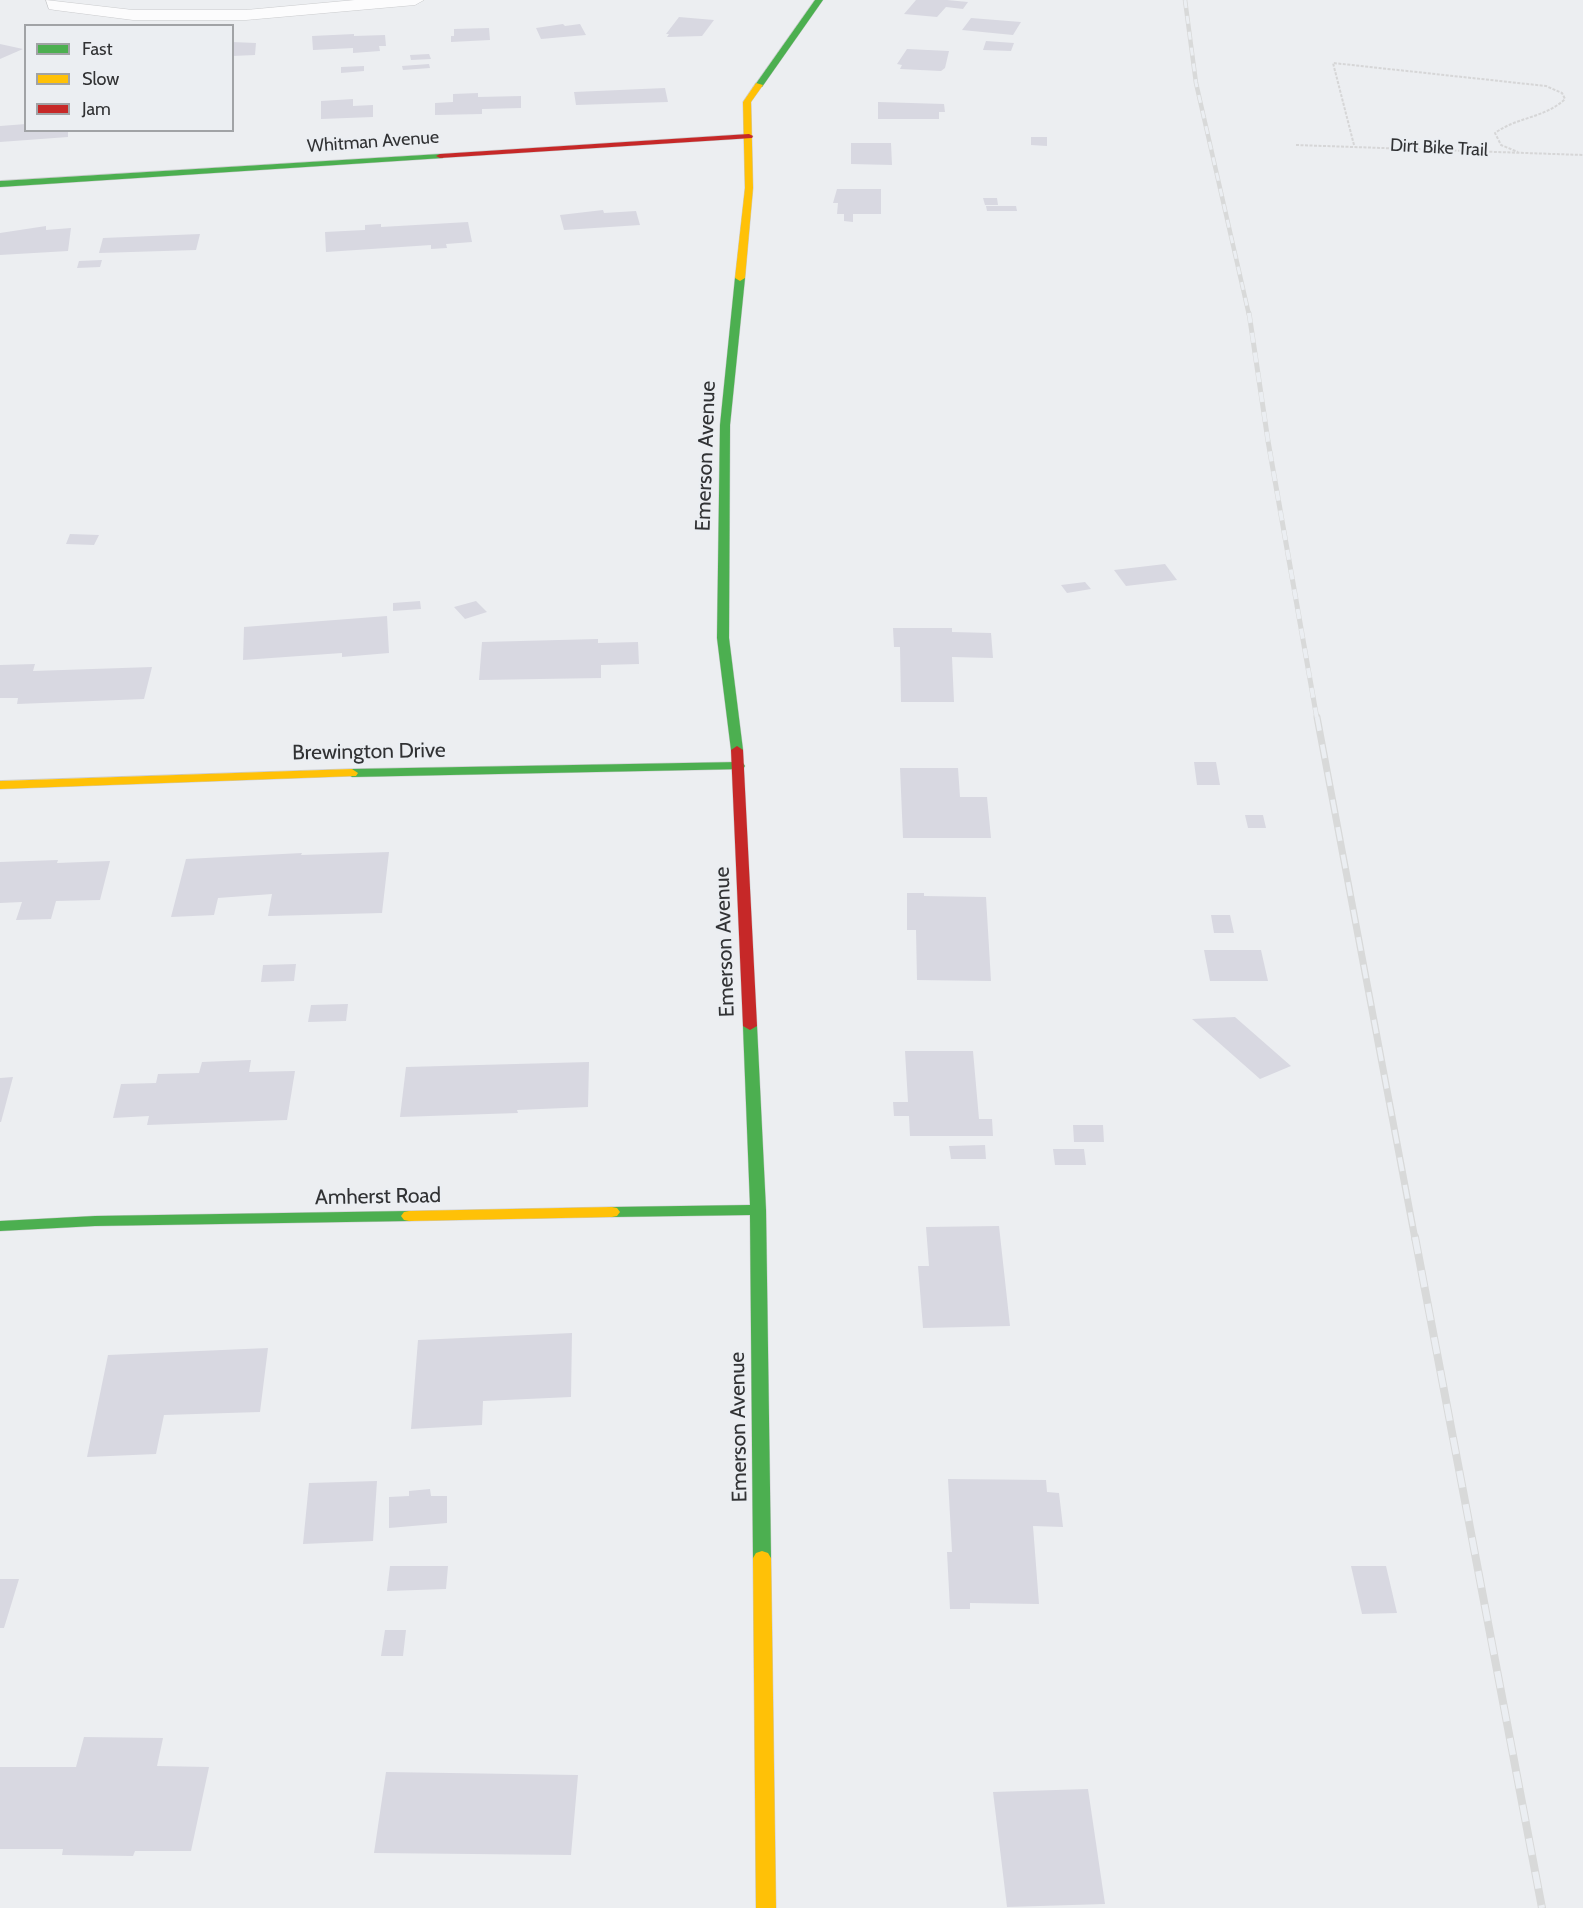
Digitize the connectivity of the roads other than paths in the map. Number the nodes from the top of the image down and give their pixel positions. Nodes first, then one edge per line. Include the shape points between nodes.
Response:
1 (415, 0) edge
2 (819, 0) edge
3 (55, 3) edge
4 (749, 136) junction
5 (0, 184) edge
6 (739, 766) junction
7 (0, 785) edge
8 (758, 1210) junction
9 (0, 1226) edge
10 (766, 1908) edge

1 - 3 street via 246,15 132,15
2 - 4 street, Emerson Avenue via 747,102
4 - 5 street, Whitman Avenue
4 - 6 street, Emerson Avenue via 749,188 725,425 723,638
6 - 7 street, Brewington Drive via 216,776
6 - 8 street, Emerson Avenue
8 - 9 street, Amherst Road
8 - 10 street, Emerson Avenue

